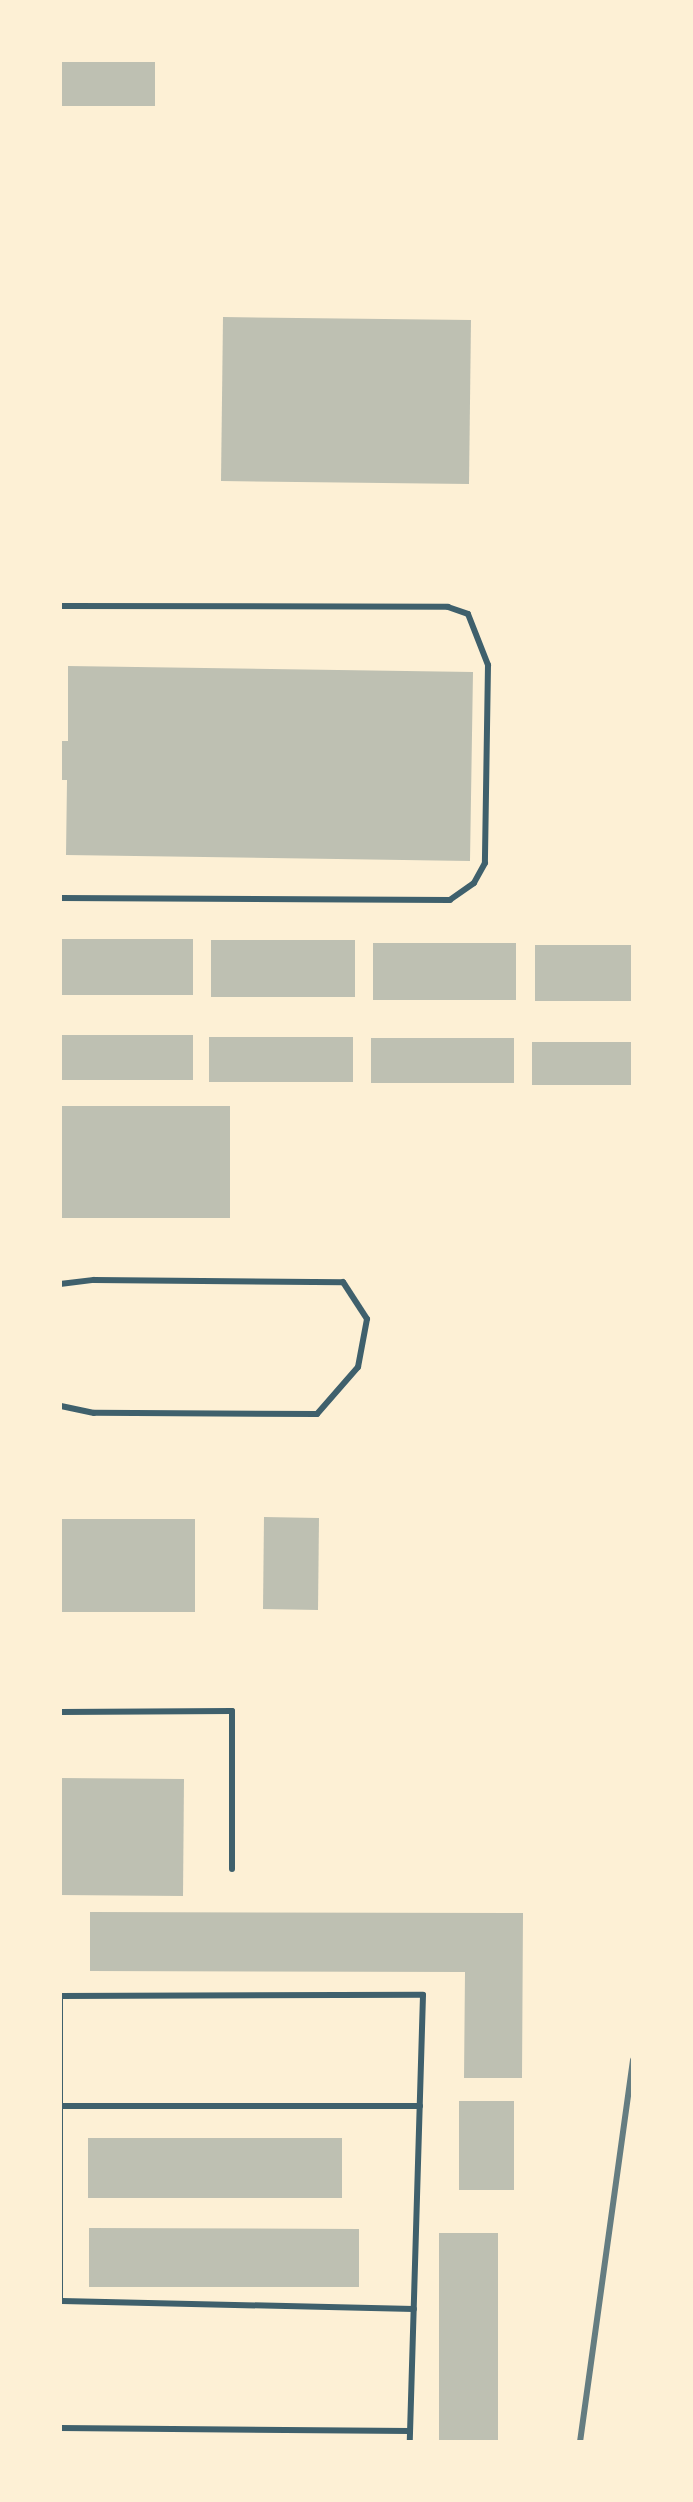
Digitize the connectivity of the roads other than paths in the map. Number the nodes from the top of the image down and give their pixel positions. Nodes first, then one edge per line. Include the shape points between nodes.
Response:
1 (60, 606) edge
2 (61, 897) edge
3 (60, 1284) edge
4 (60, 1406) edge
5 (60, 1712) edge
6 (232, 1869) dead end
7 (60, 1996) edge
8 (60, 2106) edge
9 (420, 2106) junction
10 (61, 2301) edge
11 (414, 2309) junction
12 (60, 2428) edge
13 (410, 2431) junction
14 (410, 2442) edge

1 - 2 lane via 448,607 468,614 488,665 485,863 474,883 450,900
3 - 4 lane via 343,1282 367,1319 358,1367 317,1414 94,1413
5 - 6 lane via 232,1711
7 - 8 lane
7 - 9 lane via 423,1995
8 - 9 lane
8 - 10 lane
9 - 11 lane
10 - 11 lane
11 - 13 lane
12 - 13 lane
13 - 14 lane

